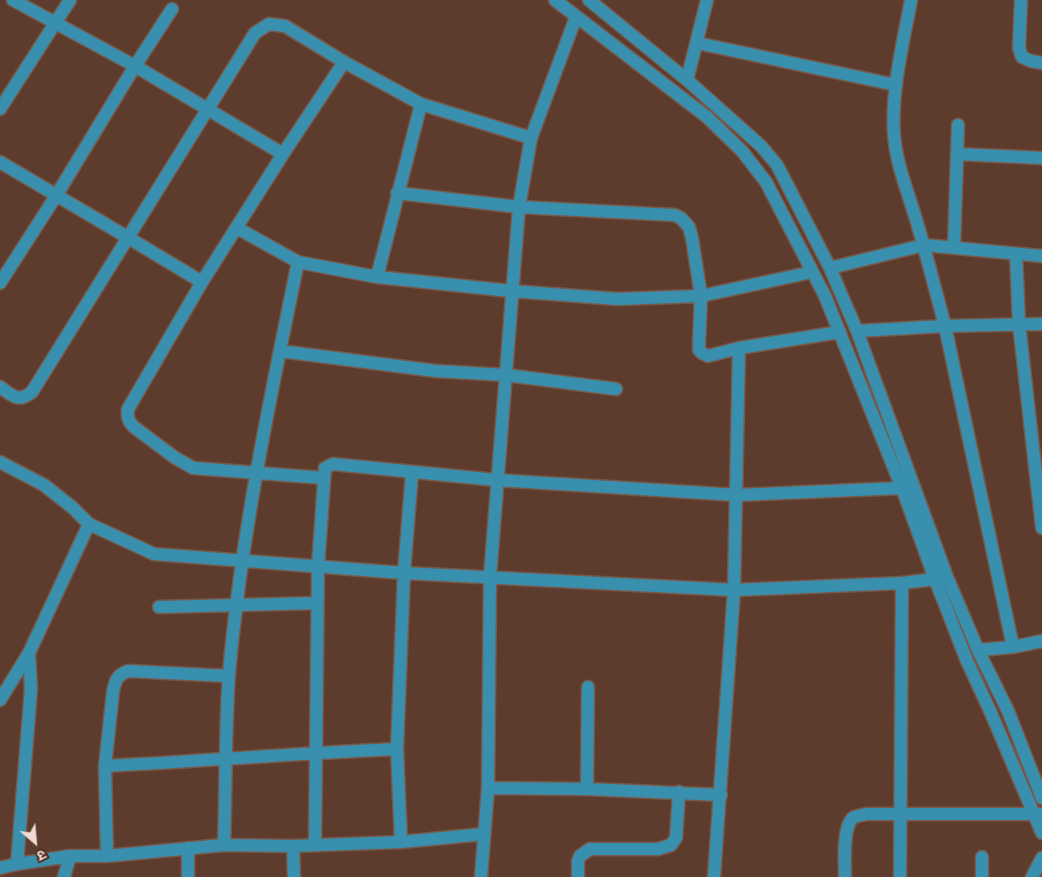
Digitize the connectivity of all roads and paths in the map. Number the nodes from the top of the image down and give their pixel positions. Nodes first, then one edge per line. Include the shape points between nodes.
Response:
1 (13, 0) edge
2 (70, 0) edge
3 (555, 0) edge
4 (589, 0) edge
5 (707, 0) edge
6 (911, 0) edge
7 (1021, 0) edge
8 (172, 9) dead end
9 (576, 17) junction
10 (54, 24) junction
11 (697, 43) junction
12 (344, 62) junction
13 (1042, 63) edge
14 (135, 66) junction
15 (687, 80) junction
16 (896, 85) junction
17 (421, 104) junction
18 (0, 109) edge
19 (206, 110) junction
20 (958, 125) dead end
21 (531, 138) junction
22 (283, 154) junction
23 (957, 154) junction
24 (1042, 158) edge
25 (0, 162) edge
26 (397, 193) junction
27 (56, 196) junction
28 (519, 207) junction
29 (237, 228) junction
30 (128, 237) junction
31 (924, 244) junction
32 (954, 248) junction
33 (1016, 255) junction
34 (1042, 256) edge
35 (298, 262) junction
36 (830, 268) junction
37 (812, 272) junction
38 (377, 277) junction
39 (0, 282) edge
40 (202, 282) junction
41 (511, 291) junction
42 (700, 296) junction
43 (1019, 324) junction
44 (1042, 324) edge
45 (945, 326) junction
46 (857, 331) junction
47 (840, 332) junction
48 (739, 348) junction
49 (280, 350) junction
50 (506, 375) junction
51 (0, 387) edge
52 (616, 389) dead end
53 (0, 462) edge
54 (257, 473) junction
55 (412, 473) junction
56 (324, 478) junction
57 (496, 480) junction
58 (902, 488) junction
59 (737, 495) junction
60 (89, 524) junction
61 (1042, 528) edge
62 (243, 560) junction
63 (318, 566) junction
64 (404, 573) junction
65 (490, 577) junction
66 (935, 579) junction
67 (902, 583) junction
68 (734, 590) junction
69 (317, 603) junction
70 (236, 605) junction
71 (160, 607) dead end
72 (1042, 642) edge
73 (1013, 647) junction
74 (978, 650) junction
75 (29, 653) junction
76 (229, 676) junction
77 (588, 687) dead end
78 (0, 700) edge
79 (397, 749) junction
80 (315, 752) junction
81 (227, 760) junction
82 (105, 766) junction
83 (488, 788) junction
84 (587, 789) junction
85 (678, 792) junction
86 (721, 795) junction
87 (1042, 798) edge
88 (1038, 813) edge
89 (901, 815) junction
90 (1042, 833) edge
91 (484, 834) junction
92 (401, 842) junction
93 (315, 844) junction
94 (224, 845) junction
95 (293, 846) junction
96 (188, 848) junction
97 (70, 856) junction
98 (107, 856) junction
99 (982, 857) dead end
100 (1042, 858) edge
101 (17, 864) junction
102 (0, 868) edge
103 (64, 877) edge
104 (188, 877) edge
105 (294, 877) edge
106 (481, 877) edge
107 (578, 877) edge
108 (714, 877) edge
109 (845, 877) edge
110 (900, 877) edge
111 (982, 877) edge
112 (1032, 877) edge

1 - 10 street
2 - 10 street
3 - 9 street
4 - 15 street
5 - 11 street
6 - 16 street
7 - 13 street via 1019,48 1022,57
8 - 14 street
9 - 21 street
9 - 37 street via 707,117 742,151 766,182
10 - 14 street
10 - 18 street
11 - 15 street
11 - 16 street
12 - 17 street
12 - 19 street via 285,26 270,24 255,33
12 - 22 street
14 - 19 street
14 - 27 street
15 - 36 street via 761,146 777,165
16 - 31 street via 894,138
17 - 21 street
17 - 26 street
19 - 22 street
19 - 30 street
20 - 23 street
21 - 28 street
22 - 29 street
23 - 24 street
23 - 32 street
25 - 27 street
26 - 28 street
26 - 38 street
27 - 30 street
27 - 39 street
28 - 41 street
28 - 42 street via 674,215 681,218 690,227
29 - 35 street
29 - 40 street
30 - 40 street
30 - 51 street via 32,392 17,398
31 - 32 street
31 - 36 street
31 - 45 street
32 - 33 street
33 - 34 street
33 - 43 street
35 - 38 street
35 - 49 street
36 - 46 street
37 - 42 street
37 - 47 street
38 - 41 street
40 - 54 street via 128,409 127,416 134,427 184,464
41 - 42 street via 618,298
41 - 50 street
42 - 48 street via 699,344 702,354 708,356
43 - 44 street
43 - 45 street
43 - 61 street
45 - 46 street
45 - 73 street
46 - 74 street via 947,577
47 - 48 street
47 - 58 street
48 - 59 street
49 - 50 street via 436,371
49 - 54 street
50 - 52 street
50 - 57 street
53 - 60 street via 44,485
54 - 56 street
54 - 62 street
55 - 56 street via 333,464 326,468
55 - 57 street
55 - 64 street
56 - 63 street
57 - 59 street
57 - 65 street
58 - 59 street
58 - 66 street
59 - 68 street
60 - 62 street via 154,554
60 - 75 street
62 - 63 street
62 - 70 street
63 - 64 street
63 - 69 street
64 - 65 street
64 - 79 street
65 - 68 street
65 - 83 street
66 - 67 street
66 - 88 street via 967,661
67 - 68 street
67 - 89 street
68 - 86 street
69 - 70 street
69 - 80 street
70 - 71 street
70 - 76 street
72 - 73 street
73 - 74 street
74 - 87 street via 1008,711
75 - 78 street
75 - 101 street via 31,689
76 - 81 street
76 - 82 street via 128,671 120,674 112,692
77 - 84 street
79 - 80 street
79 - 92 street
80 - 81 street
80 - 93 street
81 - 82 street
81 - 94 street
82 - 98 street
83 - 84 street
83 - 91 street
84 - 85 street
85 - 86 street
85 - 107 street via 676,838 671,845 658,849 590,849 580,856
86 - 108 street
88 - 89 street
88 - 90 street
89 - 109 street via 866,814 853,818 845,845
89 - 110 street
91 - 92 street
91 - 106 street
92 - 93 street
93 - 95 street
94 - 95 street
94 - 96 street
95 - 105 street
96 - 98 street
96 - 104 street
97 - 98 street
97 - 101 street
97 - 103 street
99 - 111 street
100 - 112 street
101 - 102 street

